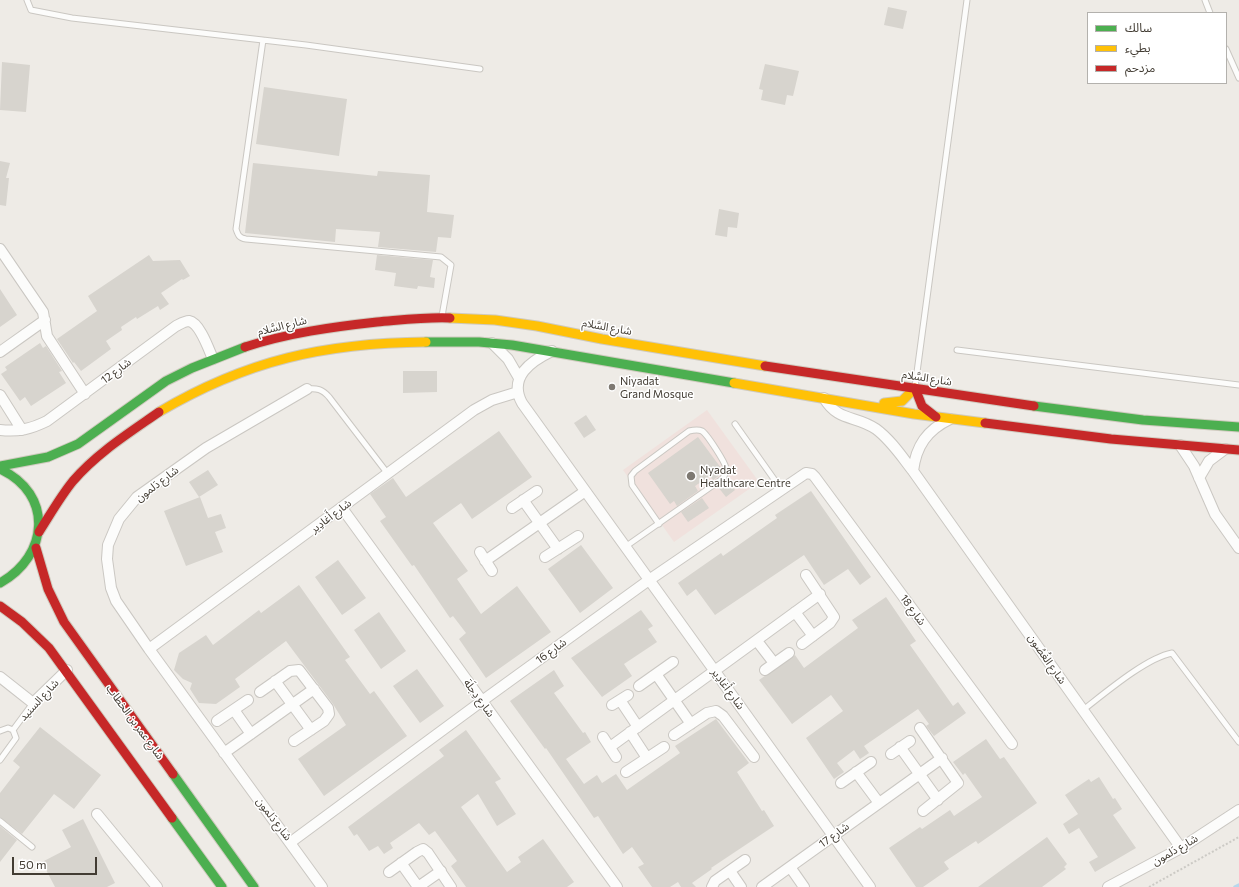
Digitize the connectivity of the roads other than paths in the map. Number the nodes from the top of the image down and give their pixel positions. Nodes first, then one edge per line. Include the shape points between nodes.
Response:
1 (27, 0) edge
2 (967, 0) edge
3 (1205, 0) edge
4 (1210, 12) edge
5 (263, 40) junction
6 (1227, 51) edge
7 (480, 69) dead end
8 (1239, 78) edge
9 (0, 249) edge
10 (441, 317) junction
11 (45, 320) junction
12 (492, 343) junction
13 (957, 350) dead end
14 (553, 351) junction
15 (0, 352) edge
16 (213, 359) junction
17 (519, 378) junction
18 (1239, 385) edge
19 (915, 388) junction
20 (307, 389) joint
21 (518, 392) junction
22 (85, 394) junction
23 (0, 395) edge
24 (824, 398) junction
25 (868, 406) junction
26 (936, 418) junction
27 (950, 419) junction
28 (735, 424) dead end
29 (1239, 427) edge
30 (0, 430) edge
31 (22, 430) junction
32 (1180, 445) junction
33 (1225, 449) junction
34 (1239, 450) edge
35 (0, 467) edge
36 (913, 471) junction
37 (388, 474) junction
38 (815, 477) joint
39 (1199, 478) junction
40 (781, 489) junction
41 (537, 491) dead end
42 (584, 492) junction
43 (524, 500) junction
44 (342, 508) junction
45 (512, 508) dead end
46 (540, 523) junction
47 (659, 524) junction
48 (39, 532) junction
49 (578, 536) dead end
50 (625, 547) junction
51 (36, 548) junction
52 (558, 548) junction
53 (1239, 548) edge
54 (545, 557) dead end
55 (492, 571) dead end
56 (806, 575) dead end
57 (649, 580) junction
58 (0, 583) edge
59 (820, 594) junction
60 (0, 606) edge
61 (795, 612) junction
62 (813, 636) junction
63 (756, 641) junction
64 (802, 644) dead end
65 (148, 649) junction
66 (789, 653) dead end
67 (673, 662) dead end
68 (774, 664) junction
69 (67, 670) junction
70 (765, 670) dead end
71 (715, 671) junction
72 (656, 674) junction
73 (0, 678) edge
74 (275, 681) junction
75 (639, 686) dead end
76 (314, 689) junction
77 (260, 692) dead end
78 (248, 700) dead end
79 (620, 700) dead end
80 (675, 700) junction
81 (482, 701) junction
82 (33, 703) junction
83 (292, 705) junction
84 (234, 710) junction
85 (1083, 710) junction
86 (217, 721) dead end
87 (691, 724) junction
88 (920, 728) dead end
89 (634, 729) junction
90 (13, 730) junction
91 (311, 730) junction
92 (0, 731) edge
93 (251, 734) junction
94 (674, 735) dead end
95 (603, 737) dead end
96 (294, 741) dead end
97 (910, 741) dead end
98 (1239, 742) edge
99 (1012, 744) dead end
100 (664, 746) dead end
101 (610, 747) junction
102 (900, 748) junction
103 (224, 753) junction
104 (891, 754) dead end
105 (616, 757) dead end
106 (754, 757) dead end
107 (647, 758) junction
108 (942, 758) junction
109 (0, 760) edge
110 (871, 762) dead end
111 (626, 772) dead end
112 (856, 772) junction
113 (919, 774) junction
114 (841, 783) dead end
115 (938, 800) junction
116 (879, 803) junction
117 (1239, 810) edge
118 (924, 811) dead end
119 (98, 814) dead end
120 (0, 821) edge
121 (834, 836) junction
122 (291, 842) junction
123 (32, 847) dead end
124 (1181, 848) junction
125 (745, 860) dead end
126 (401, 863) junction
127 (790, 867) junction
128 (441, 871) junction
129 (730, 871) junction
130 (388, 872) dead end
131 (157, 887) edge
132 (222, 887) edge
133 (254, 887) edge
134 (322, 887) edge
135 (451, 887) edge
136 (617, 887) edge
137 (712, 887) edge
138 (741, 887) edge
139 (762, 887) edge
140 (804, 887) edge
141 (870, 887) edge
142 (1108, 887) edge

1 - 5 lane via 31,10 72,18
2 - 19 lane
3 - 4 lane
5 - 7 lane
5 - 10 lane via 236,228 240,238 441,257 451,265
6 - 8 lane
9 - 11 street via 43,312
10 - 16 street, شارع السَّلام via 328,327 270,339
10 - 19 street, شارع السَّلام via 495,320 537,326 795,371
11 - 15 street
11 - 22 street via 47,336
12 - 14 street
12 - 17 street via 508,359
12 - 48 street via 393,342 325,349 274,359 202,387 151,416 92,462 64,493
13 - 18 lane
14 - 17 street via 529,364
14 - 24 street
16 - 22 street, شارع 12 via 200,331 194,324 185,322 176,326
16 - 35 street, شارع السَّلام via 166,381 78,444 48,457
17 - 21 street, شارع أَغادِير
19 - 25 street via 907,400 900,403 877,403
19 - 26 street via 922,406
19 - 29 street, شارع السَّلام via 1143,420
20 - 37 lane, شارع دَلمون via 316,388 329,397
20 - 65 street, شارع دَلمون via 206,448 137,497 119,519 108,545 109,581 116,601
21 - 37 street, شارع أَغادِير via 483,404
21 - 42 street, شارع أَغادِير via 525,408
22 - 31 street, شارع 12 via 47,421
23 - 31 street
24 - 25 street
24 - 36 street, شارع الغُصُون via 833,411 875,429
25 - 26 street
26 - 27 street
27 - 32 street
27 - 36 street via 938,425 920,445
28 - 40 lane
30 - 31 street, شارع 12
32 - 33 street
32 - 39 street
33 - 34 street
33 - 39 street via 1209,461
35 - 48 street via 15,476 29,491 38,511
36 - 85 street, شارع الغُصُون
37 - 44 street, شارع أَغادِير
38 - 40 street, شارع 16 via 806,473
38 - 99 street, شارع 18
39 - 53 street via 1215,514
40 - 57 street, شارع 16
41 - 43 street
42 - 46 street
42 - 50 street, شارع أَغادِير
43 - 45 street
43 - 46 street
44 - 65 street, شارع أَغادِير
44 - 81 street, شارع دِجلَة
46 - 52 street
46 - 55 street via 482,556
47 - 47 lane via 724,477 724,462 702,432 689,431 630,476 632,485
47 - 50 lane
48 - 51 street
49 - 52 street
50 - 57 street, شارع أَغادِير
51 - 58 street via 26,565 11,578
51 - 133 street, شارع عمر بن الخطاب via 48,589 64,622
52 - 54 street
56 - 59 street
57 - 71 street, شارع أَغادِير
57 - 81 street, شارع 16
59 - 61 street
59 - 62 street via 834,617
60 - 69 street via 38,635
61 - 62 street
61 - 63 street
62 - 64 street
63 - 68 street
63 - 71 street
65 - 103 street, شارع دَلمون
66 - 68 street
67 - 72 street
68 - 70 street
69 - 82 street, شارع السنيد
69 - 132 street
71 - 80 street
71 - 121 street, شارع أَغادِير
72 - 75 street
72 - 80 street
73 - 82 street
74 - 76 street via 296,669 302,672
74 - 77 street
74 - 83 street
76 - 83 street
76 - 91 street via 328,708 329,714
78 - 84 street
79 - 89 street
80 - 87 street
80 - 89 street
81 - 122 street, شارع 16
81 - 136 street, شارع دِجلَة
82 - 90 lane, شارع السنيد
83 - 91 street
83 - 93 street
84 - 86 street
84 - 93 street
85 - 98 lane via 1142,667 1165,654 1172,653
85 - 124 street, شارع الغُصُون
87 - 94 street
87 - 106 street via 711,711 720,713
88 - 108 street
89 - 101 street
89 - 107 street
90 - 92 lane, شارع السنيد via 8,728
90 - 109 lane, شارع السنيد via 16,738
91 - 96 street
93 - 103 street
95 - 101 street
97 - 102 street
100 - 107 street
101 - 105 street
102 - 104 street
102 - 113 street
103 - 122 street, شارع دَلمون
107 - 111 street
108 - 113 street, شارع 17
108 - 115 street via 958,783
110 - 112 street
112 - 114 street
112 - 116 street
113 - 115 street
113 - 116 street, شارع 17
115 - 118 street
116 - 121 street, شارع 17
117 - 124 street, شارع دَلمون
119 - 131 street
120 - 123 lane
121 - 127 street, شارع 17
121 - 141 street, شارع أَغادِير
122 - 134 street, شارع دَلمون
124 - 142 street, شارع دَلمون
125 - 129 street
126 - 128 street via 423,849
126 - 128 street via 418,887
126 - 130 street
127 - 139 street, شارع 17
127 - 140 street
128 - 135 street
129 - 137 street via 715,881
129 - 138 street

